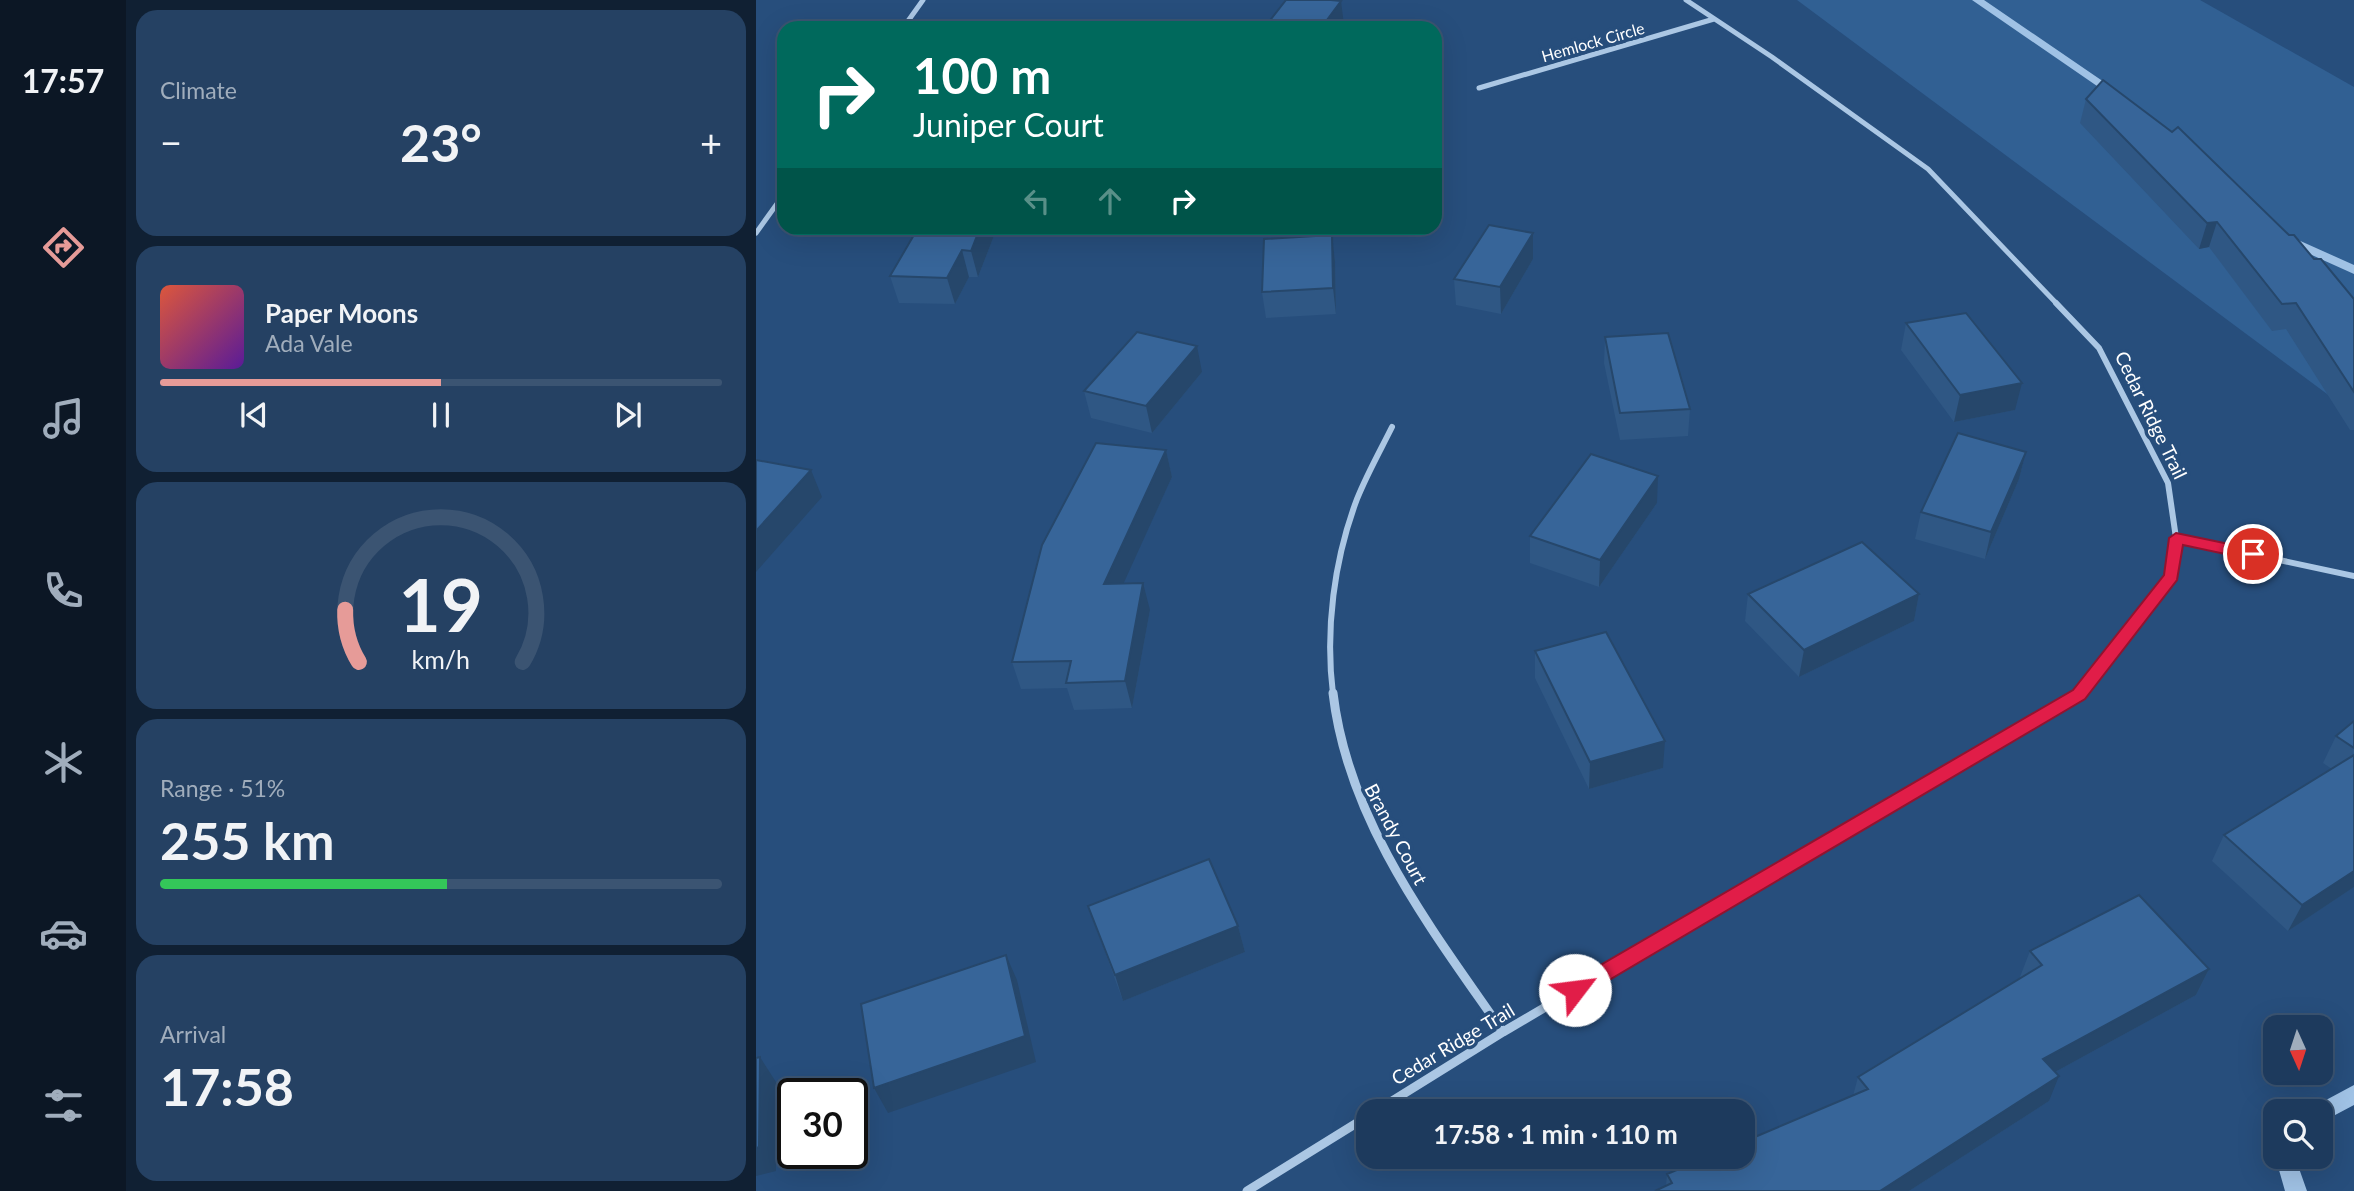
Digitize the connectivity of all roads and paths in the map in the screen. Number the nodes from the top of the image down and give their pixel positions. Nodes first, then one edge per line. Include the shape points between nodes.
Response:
1 (923, 0) edge
2 (1686, 0) edge
3 (1714, 19) junction
4 (908, 21) edge
5 (1479, 88) dead end
6 (777, 204) edge
7 (756, 233) edge
8 (1392, 427) dead end
9 (2176, 538) junction
10 (2354, 576) edge
11 (1503, 1032) junction
12 (1395, 1099) edge
13 (1356, 1123) edge
14 (1247, 1191) edge

1 - 4 street
2 - 3 street, Cedar Ridge Trail
3 - 5 street, Hemlock Circle
3 - 9 street, Cedar Ridge Trail via 1928,169 2099,348 2168,483
6 - 7 street
8 - 11 street, Brandy Court via 1354,508 1335,582 1327,646 1334,719 1350,781 1377,840 1408,894
9 - 10 street
9 - 11 street, Cedar Ridge Trail via 2172,576 2079,694
11 - 12 street, Cedar Ridge Trail
13 - 14 street

